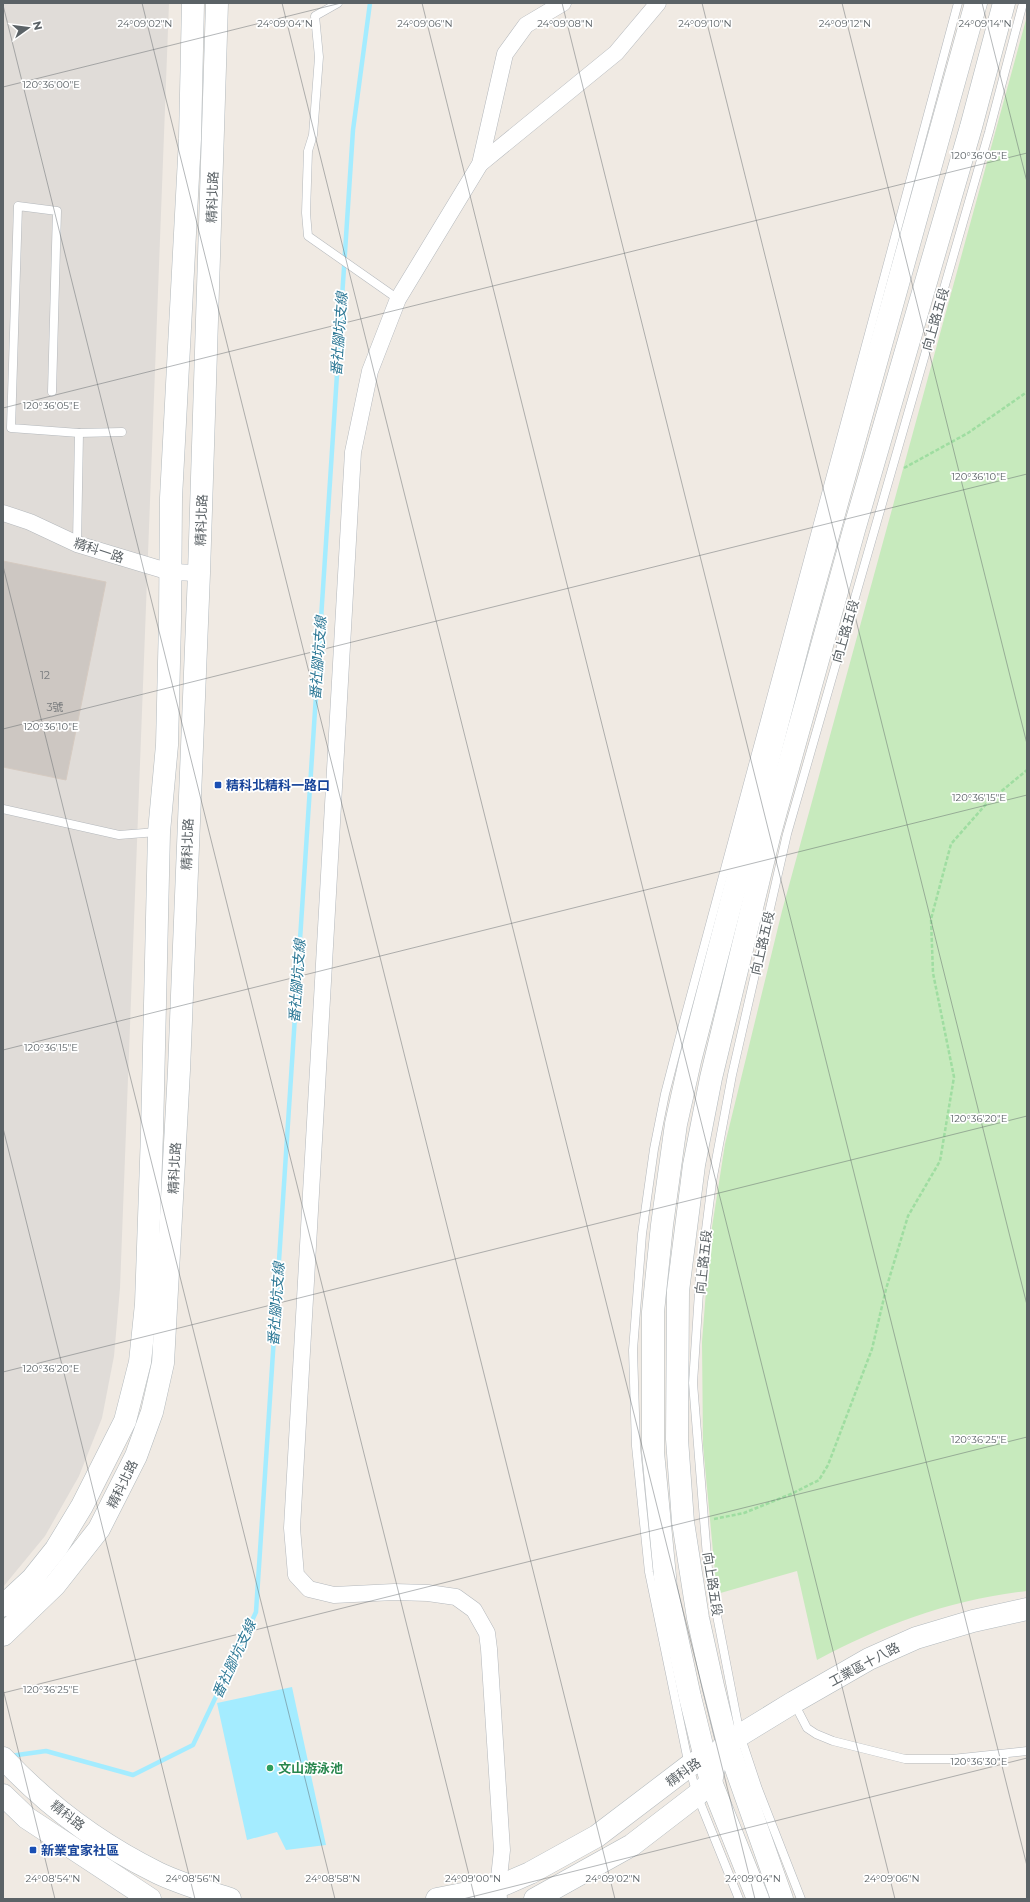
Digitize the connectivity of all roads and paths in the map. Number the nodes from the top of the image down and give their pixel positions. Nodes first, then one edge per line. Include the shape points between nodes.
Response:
1 (193, 3) edge
2 (217, 3) edge
3 (338, 3) edge
4 (563, 3) edge
5 (658, 3) edge
6 (958, 3) edge
7 (976, 3) edge
8 (1004, 3) edge
9 (1023, 3) edge
10 (480, 164) junction
11 (398, 299) junction
12 (52, 392) dead end
13 (1027, 392) edge
14 (122, 432) dead end
15 (79, 433) junction
16 (890, 476) junction
17 (3, 513) edge
18 (77, 544) junction
19 (170, 572) junction
20 (199, 573) junction
21 (1027, 770) edge
22 (3, 809) edge
23 (159, 832) junction
24 (705, 1521) junction
25 (3, 1606) edge
26 (1027, 1609) edge
27 (3, 1635) edge
28 (794, 1702) junction
29 (716, 1751) junction
30 (1027, 1751) edge
31 (3, 1758) edge
32 (704, 1788) junction
33 (3, 1795) edge
34 (498, 1893) edge
35 (150, 1899) edge
36 (230, 1899) edge
37 (437, 1899) edge
38 (535, 1899) edge
39 (739, 1899) edge
40 (758, 1899) edge
41 (782, 1899) edge
42 (801, 1899) edge

1 - 19 street, 精科北路 via 190,139 171,498
2 - 20 street, 精科北路
3 - 11 lane via 315,16 319,57 313,136 308,151 308,236
4 - 10 street via 526,25 506,54
5 - 10 street via 616,53
6 - 29 lane, 向上路五段 via 665,1094 642,1234 633,1350 636,1446 649,1572
7 - 29 street, 向上路五段 via 802,629 676,1124 653,1312 653,1452 666,1587
8 - 29 street, 向上路五段 via 770,833 711,1078 694,1165 678,1290 676,1439 683,1522 698,1618 713,1686
9 - 16 lane, 向上路五段 via 989,132
10 - 11 street
11 - 34 street via 370,371 353,452 292,1528 296,1575 309,1589 334,1595 394,1592 456,1597 474,1610 487,1633 502,1850
12 - 15 lane via 58,211 18,206 11,428
13 - 16 path via 968,433
14 - 15 lane
15 - 18 lane
16 - 24 lane, 向上路五段 via 786,834 732,1075 712,1182 700,1277 693,1383
17 - 18 street, 精科一路 via 30,522
18 - 19 street, 精科一路
19 - 20 street, 精科一路
19 - 23 street, 精科北路 via 167,745
20 - 27 street, 精科北路 via 179,1070 163,1363 152,1412 136,1456 99,1529 56,1585
21 - 24 path via 987,803 951,844 931,919 933,973 954,1077 940,1161 908,1216 886,1289 872,1349 828,1465 819,1480 791,1494 744,1513
22 - 23 lane via 119,835
23 - 25 street, 精科北路 via 146,1304 140,1362 125,1421 82,1506 56,1549 32,1579
24 - 29 lane, 向上路五段
26 - 28 street, 工業區十八路 via 973,1621 916,1638 869,1659
28 - 29 street, 工業區十八路
28 - 30 lane via 807,1728 816,1734 833,1741 905,1759 928,1760
29 - 32 street, 向上路五段
29 - 34 street, 精科路 via 597,1836
29 - 41 street, 向上路五段
29 - 42 lane, 向上路五段 via 758,1789
31 - 36 street, 精科路 via 31,1786 107,1846 159,1874
32 - 38 street, 精科路 via 632,1845
32 - 39 lane, 向上路五段
32 - 40 street, 向上路五段
33 - 35 street, 精科路 via 33,1822
34 - 37 street, 精科路

